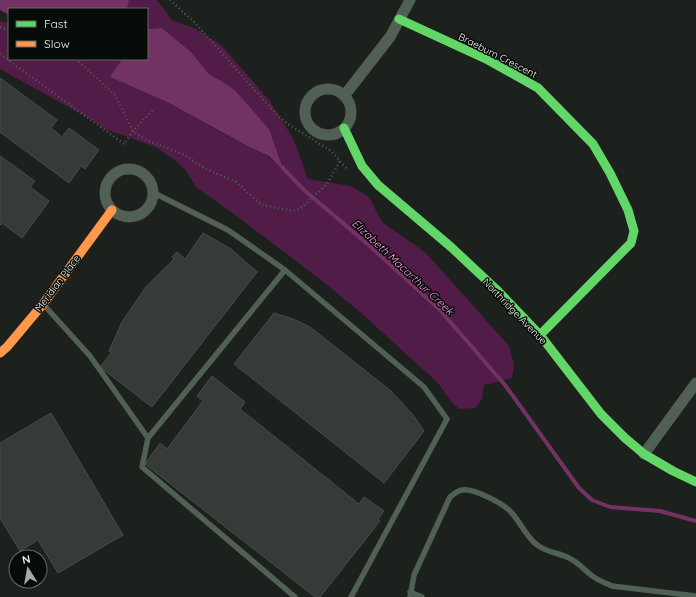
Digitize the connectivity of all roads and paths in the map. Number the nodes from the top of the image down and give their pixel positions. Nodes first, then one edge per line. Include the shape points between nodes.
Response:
1 (170, 0) edge
2 (410, 0) edge
3 (399, 19) junction
4 (8, 60) edge
5 (77, 60) edge
6 (344, 96) junction
7 (153, 110) dead end
8 (344, 128) junction
9 (133, 131) junction
10 (340, 161) junction
11 (349, 172) dead end
12 (154, 194) junction
13 (112, 210) junction
14 (285, 270) junction
15 (43, 304) junction
16 (540, 335) junction
17 (0, 354) edge
18 (696, 383) edge
19 (148, 438) junction
20 (644, 454) junction
21 (696, 482) edge
22 (410, 594) edge
23 (696, 596) edge
24 (295, 597) edge
25 (351, 597) edge
26 (422, 597) edge

1 - 10 path via 195,23 277,115 331,151
2 - 3 street
3 - 6 street via 390,36
3 - 16 street, Braeburn Crescent via 488,60 538,88 593,144 628,210 634,231 631,243
4 - 9 path via 124,144
5 - 9 path via 115,95
6 - 8 street via 351,112
6 - 8 street via 330,90 319,91 311,97 305,112 311,127 324,135 335,134
7 - 9 path
8 - 16 street, Northridge Avenue via 362,166 378,185 451,247
9 - 10 path via 146,140 185,155 204,168 236,182 262,205 293,211 300,209 327,184
10 - 11 path
12 - 13 street via 148,209 142,214 126,217
12 - 13 street via 150,179 145,174 138,170 124,169 117,172 107,183 105,197
12 - 14 lane via 228,230
13 - 15 street, Meridian Place
14 - 19 lane
14 - 25 lane via 424,388 447,419
15 - 17 street, Meridian Place
15 - 19 lane via 90,356
16 - 20 street, Northridge Avenue via 601,414
18 - 20 street
19 - 24 lane via 142,468
20 - 21 street, Northridge Avenue
22 - 23 lane via 414,575 450,497 456,492 470,490 501,504 509,510 536,544 545,550 568,557 601,582 612,586
22 - 26 lane

